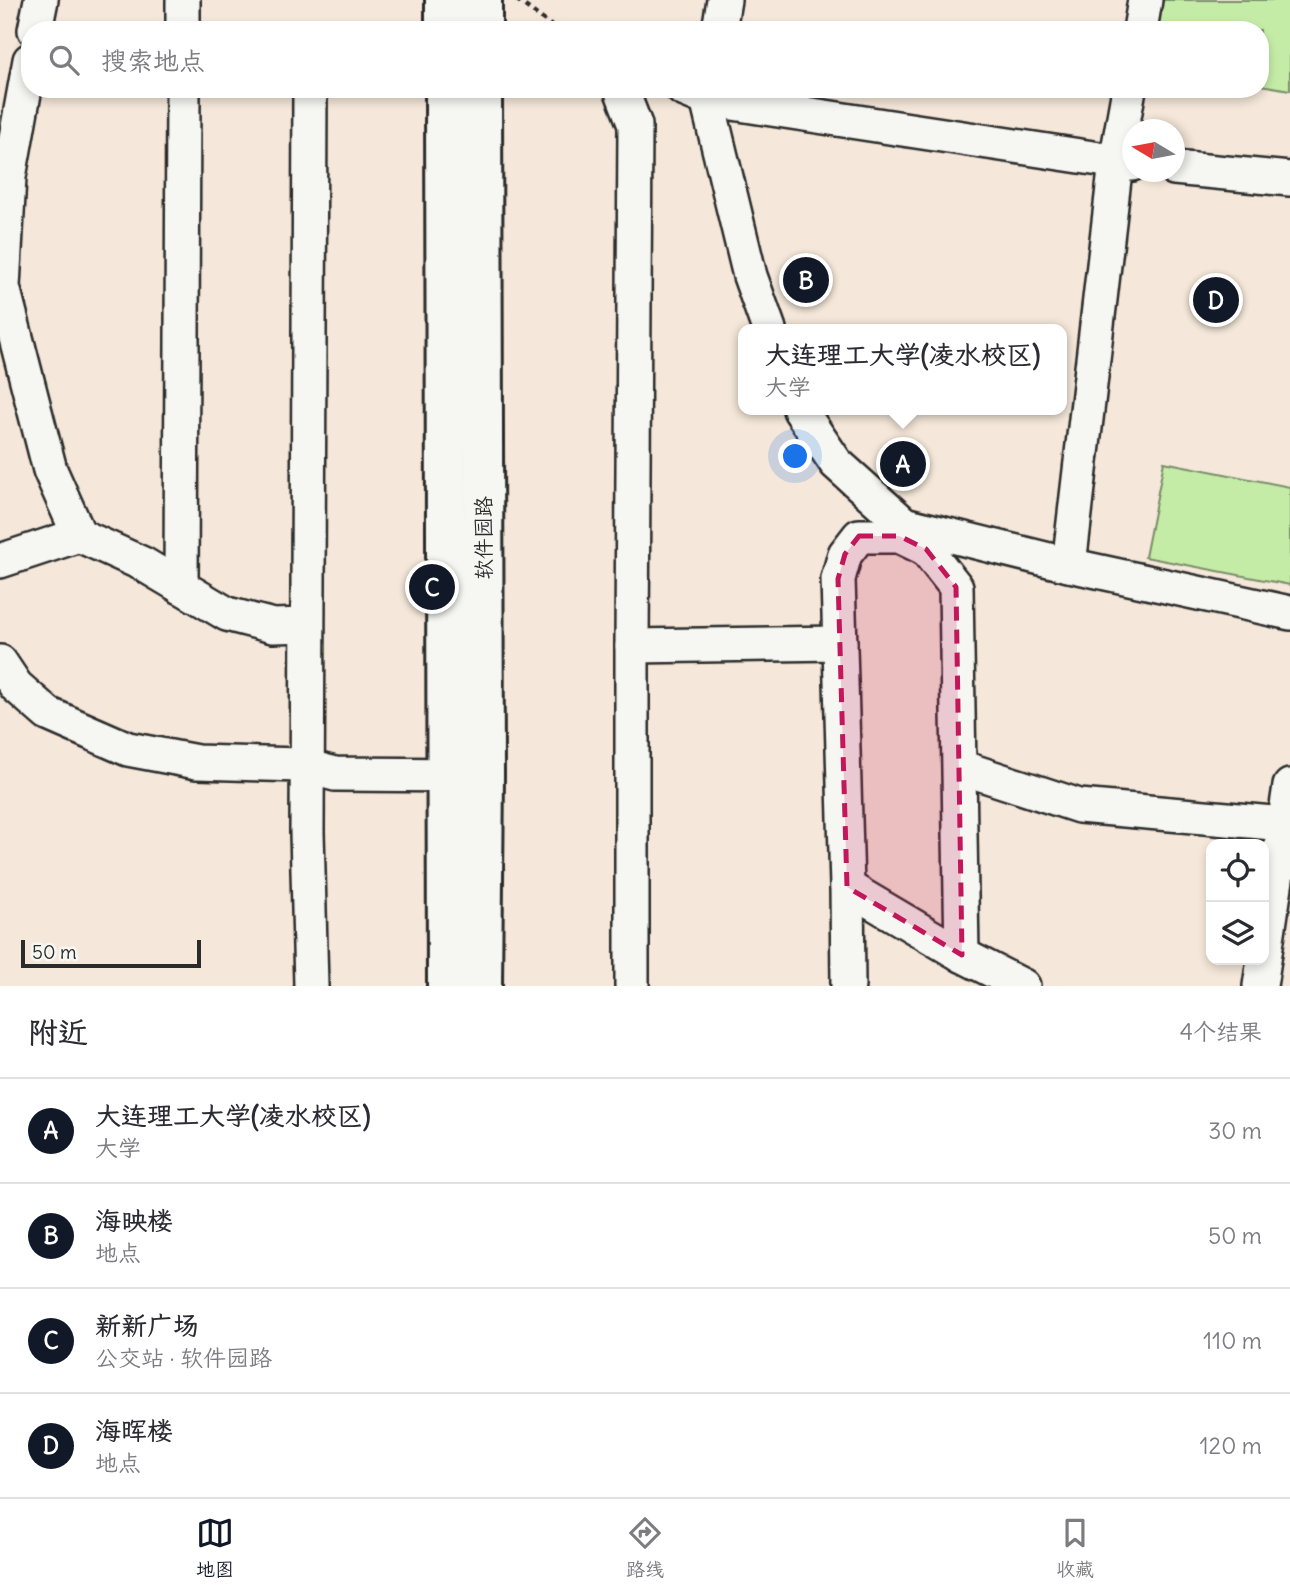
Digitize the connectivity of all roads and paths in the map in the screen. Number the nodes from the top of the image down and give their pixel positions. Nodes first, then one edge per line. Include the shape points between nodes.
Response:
1 (41, 0) edge
2 (183, 0) edge
3 (445, 0) edge
4 (482, 0) edge
5 (517, 0) edge
6 (724, 0) edge
7 (1145, 0) edge
8 (37, 21) edge
9 (183, 21) edge
10 (445, 21) edge
11 (482, 21) edge
12 (545, 21) edge
13 (720, 21) edge
14 (1142, 21) edge
15 (23, 98) edge
16 (183, 98) edge
17 (310, 98) edge
18 (445, 98) edge
19 (482, 98) edge
20 (624, 98) edge
21 (701, 98) edge
22 (735, 98) edge
23 (1128, 98) edge
24 (1127, 119) edge
25 (1122, 163) edge
26 (1185, 169) edge
27 (1122, 178) edge
28 (1290, 179) edge
29 (767, 324) edge
30 (803, 415) edge
31 (79, 535) junction
32 (0, 561) edge
33 (1069, 565) junction
34 (181, 587) junction
35 (1290, 613) edge
36 (307, 625) junction
37 (840, 643) junction
38 (632, 646) junction
39 (5, 677) edge
40 (307, 766) junction
41 (960, 767) junction
42 (465, 775) junction
43 (1290, 786) edge
44 (1284, 824) junction
45 (847, 887) junction
46 (962, 955) junction
47 (310, 986) edge
48 (447, 986) edge
49 (482, 986) edge
50 (632, 986) edge
51 (848, 986) edge
52 (1023, 986) edge
53 (1260, 986) edge

1 - 8 street
2 - 9 street
3 - 10 main road
4 - 11 main road
5 - 12 path
6 - 13 street
7 - 14 street
15 - 31 street via 9,177 3,286 50,470
16 - 34 street
17 - 36 street
18 - 42 main road, 软件园路
19 - 42 main road, 软件园路
20 - 38 street via 635,125
21 - 29 street
22 - 25 street
23 - 24 street
26 - 28 street
27 - 33 street
30 - 33 street via 836,463 904,524
31 - 32 street
31 - 34 street
33 - 35 street
34 - 36 street via 228,614 273,626
36 - 40 street
37 - 38 street
37 - 41 street via 838,579 845,554 859,536 899,536 926,549 956,587
37 - 45 street
38 - 50 street
39 - 40 street via 48,714 128,749 197,762
40 - 42 street via 335,774
40 - 47 street
41 - 44 street via 1079,806
41 - 46 street
42 - 48 main road, 软件园路
42 - 49 main road, 软件园路
43 - 44 street
44 - 53 street
45 - 46 street
45 - 51 street
46 - 52 street

